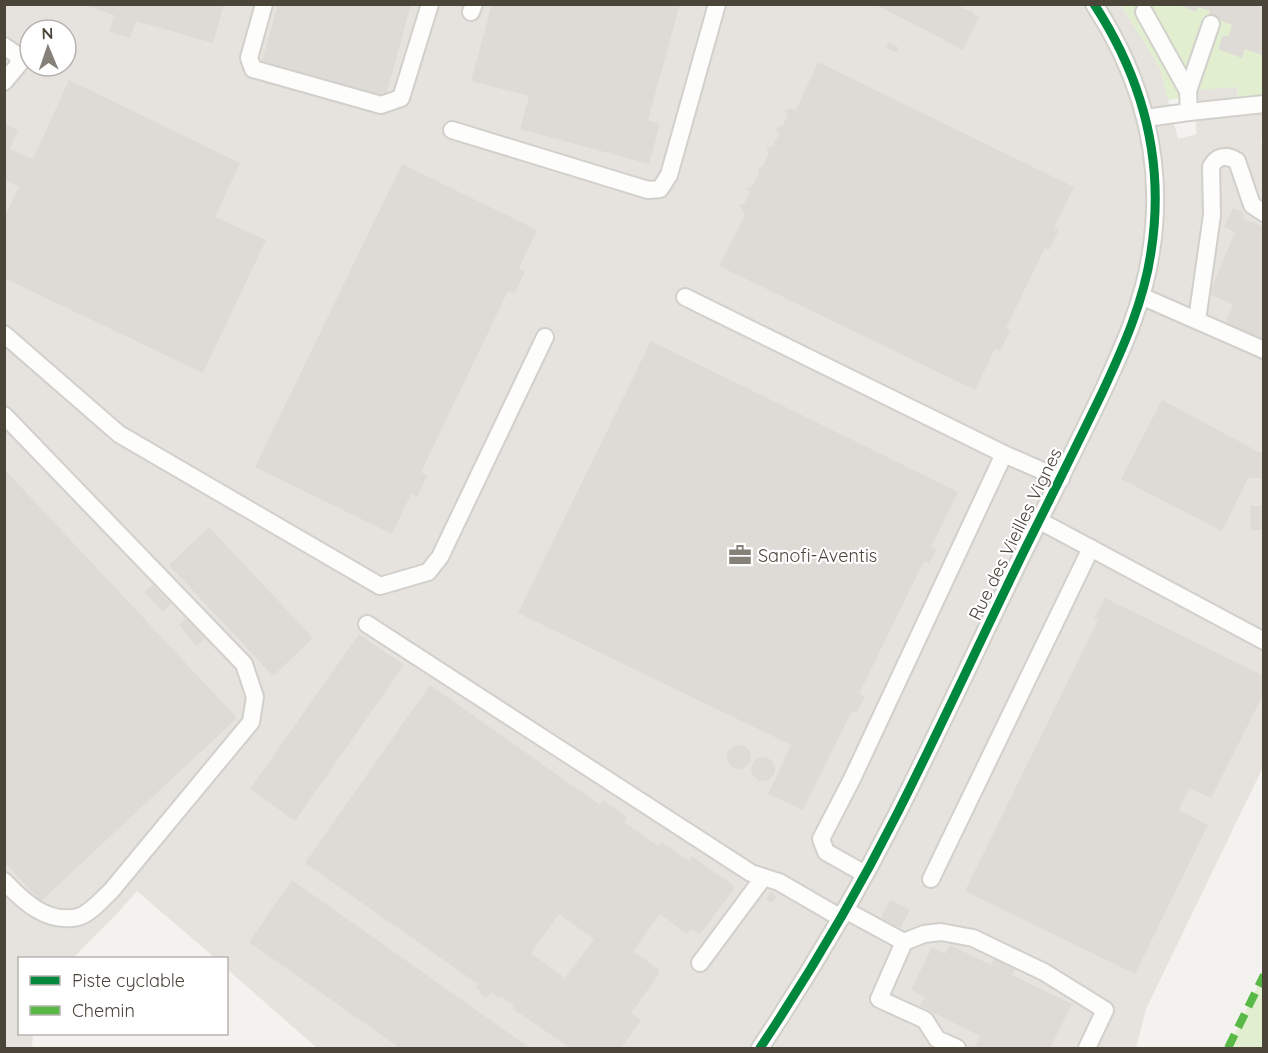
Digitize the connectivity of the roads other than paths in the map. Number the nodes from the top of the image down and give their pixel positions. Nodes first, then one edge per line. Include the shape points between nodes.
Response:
1 (264, 4) edge
2 (430, 4) edge
3 (717, 4) edge
4 (1094, 4) edge
5 (1144, 12) dead end
6 (1211, 24) dead end
7 (4, 46) edge
8 (4, 82) edge
9 (1188, 91) junction
10 (1263, 104) edge
11 (1189, 112) junction
12 (1146, 118) junction
13 (452, 130) dead end
14 (1263, 213) edge
15 (1141, 296) junction
16 (686, 297) dead end
17 (1197, 320) junction
18 (4, 334) edge
19 (545, 337) dead end
20 (1263, 350) edge
21 (4, 415) edge
22 (1004, 454) junction
23 (1061, 479) junction
24 (1040, 521) junction
25 (1091, 548) junction
26 (367, 624) dead end
27 (1263, 641) edge
28 (865, 874) junction
29 (763, 878) junction
30 (931, 879) dead end
31 (4, 881) edge
32 (843, 914) junction
33 (904, 942) junction
34 (700, 963) dead end
35 (760, 1048) edge
36 (957, 1048) edge
37 (1087, 1048) edge

1 - 2 street via 249,58 253,69 381,105 401,98
3 - 13 street via 669,175 660,189 648,190
4 - 12 street, Rue des Vieilles Vignes via 1129,67
5 - 9 street
6 - 9 street
7 - 8 street via 17,54 19,64
9 - 11 street
10 - 11 street
11 - 12 street
12 - 15 street, Rue des Vieilles Vignes via 1155,209
14 - 17 street via 1252,205 1237,161 1224,157 1214,162 1212,215
15 - 17 street
15 - 23 street, Rue des Vieilles Vignes via 1113,368
16 - 22 street
17 - 20 street
18 - 19 street via 119,434 380,586 428,572 440,557
21 - 31 street via 244,664 255,697 251,722 111,891 80,917 60,918 43,913 27,905
22 - 23 street
22 - 28 street via 821,839 826,852
23 - 24 street, Rue des Vieilles Vignes
24 - 25 street
24 - 28 street, Rue des Vieilles Vignes
25 - 27 street
25 - 30 street
26 - 29 street
28 - 32 street, Rue des Vieilles Vignes
29 - 32 street
29 - 34 street
32 - 33 street
32 - 35 street, Rue des Vieilles Vignes
33 - 36 street via 879,999 925,1020 937,1039
33 - 37 street via 940,932 973,938 1044,972 1105,1010

